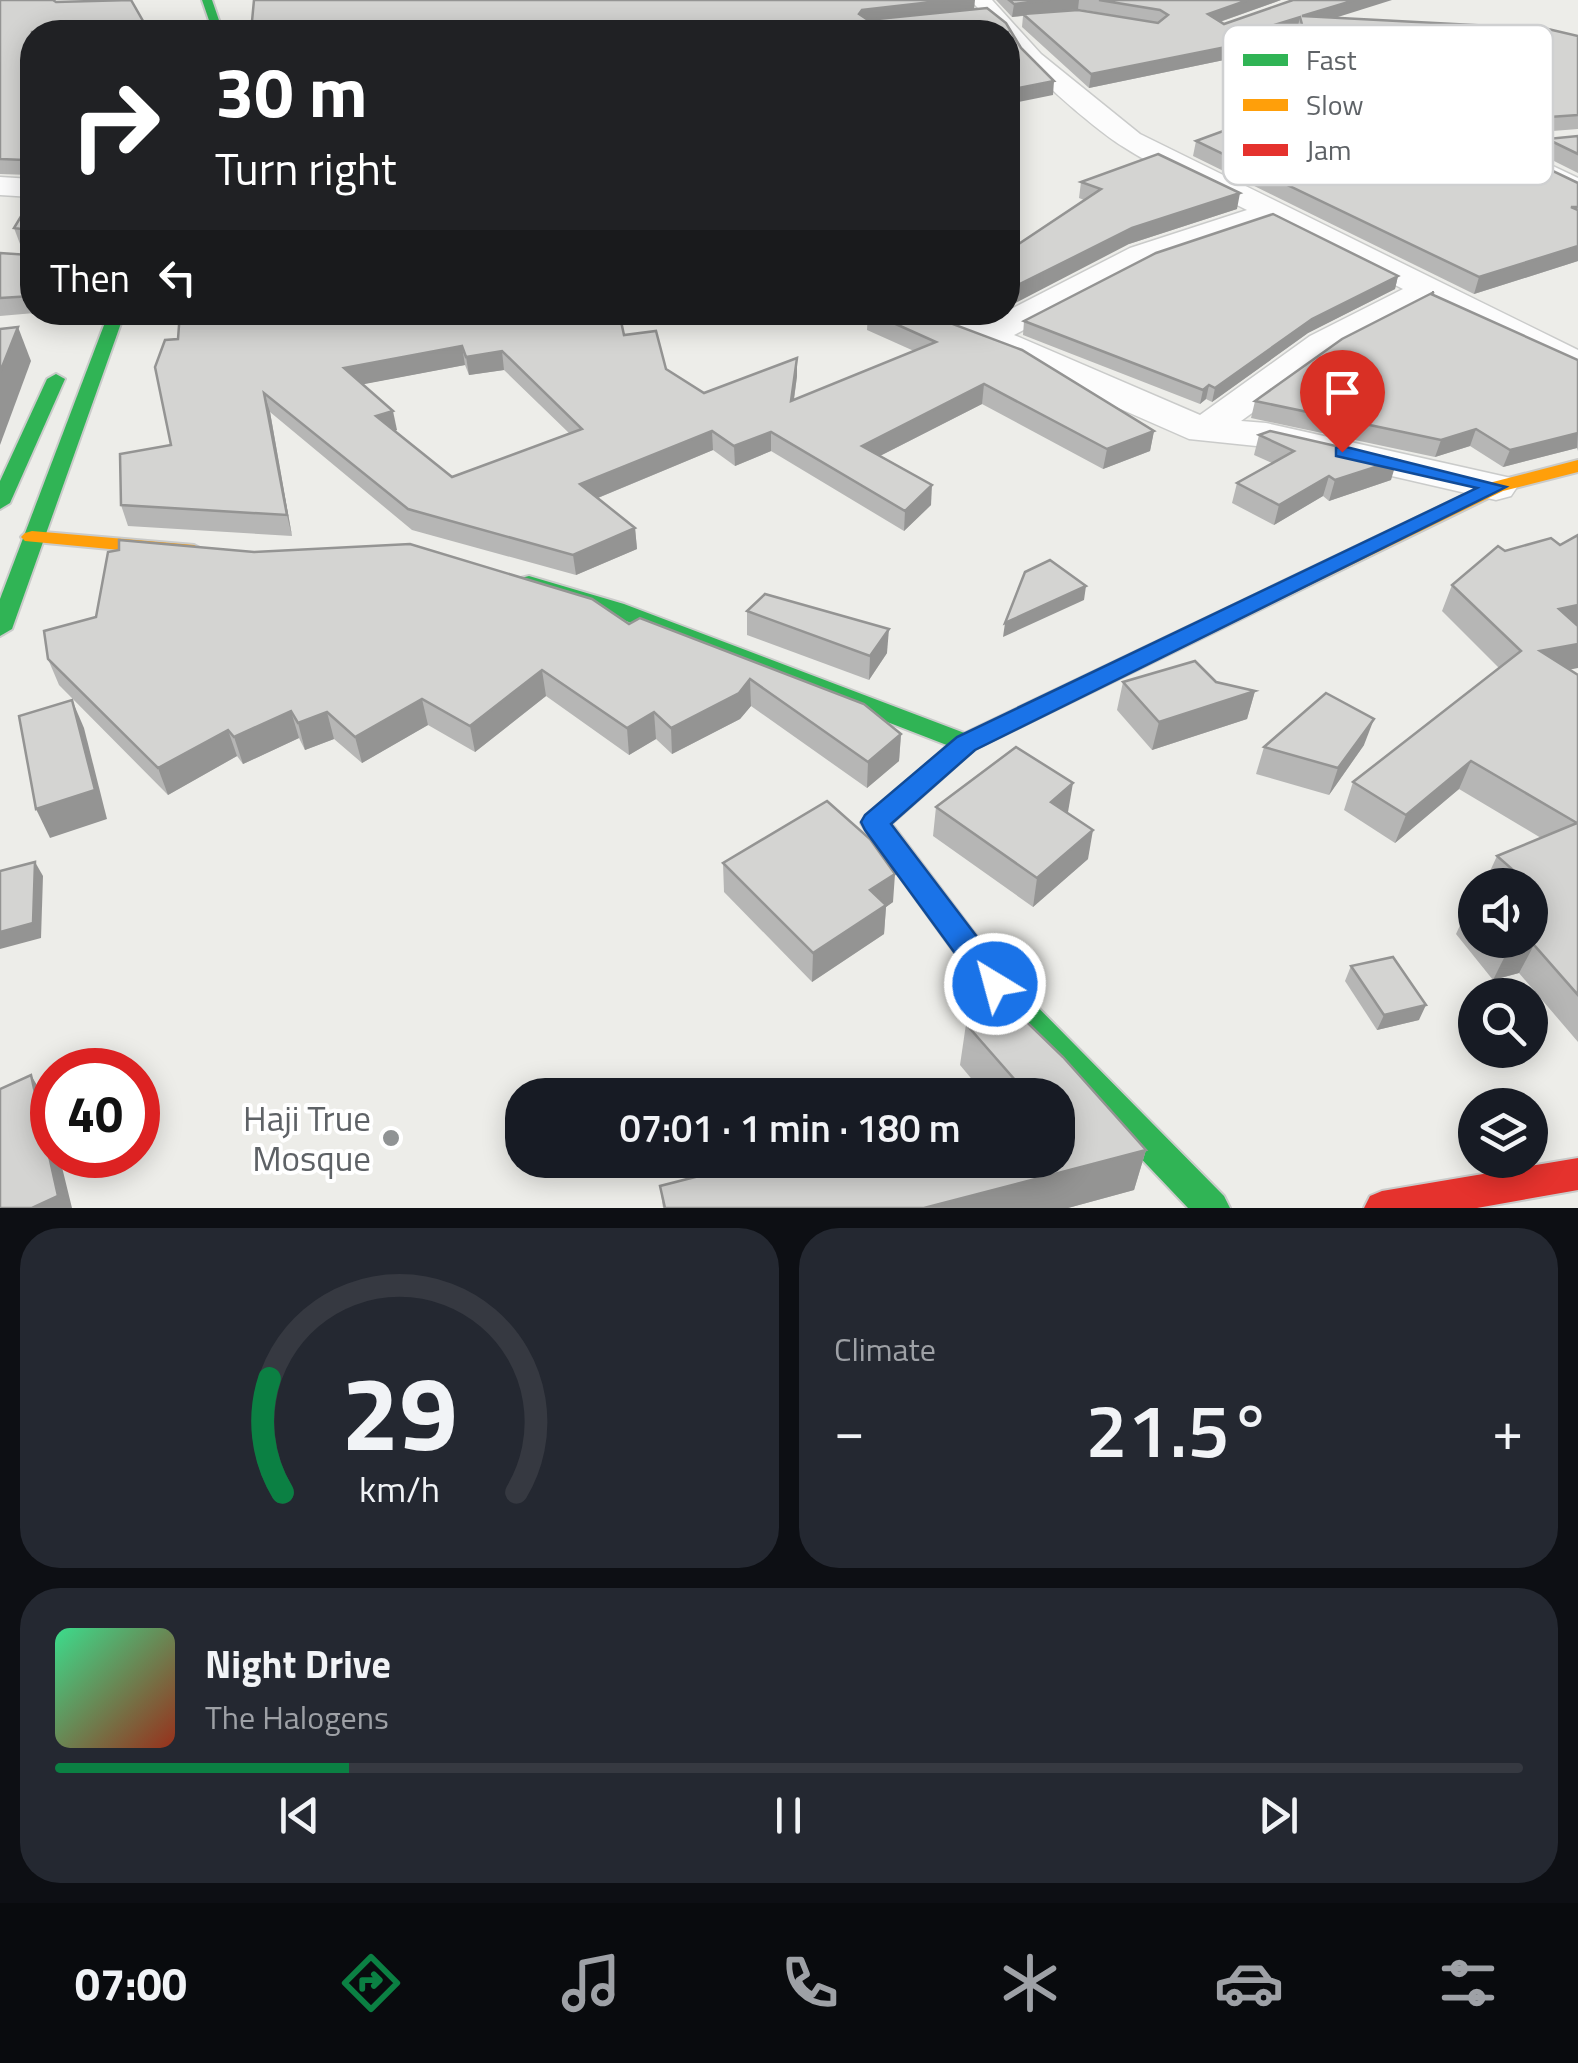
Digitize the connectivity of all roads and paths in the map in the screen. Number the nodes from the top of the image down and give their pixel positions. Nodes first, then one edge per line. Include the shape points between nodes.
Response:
1 (980, 0) edge
2 (1002, 20) edge
3 (1020, 42) edge
4 (1553, 177) edge
5 (1578, 190) edge
6 (1275, 211) junction
7 (1431, 288) junction
8 (1020, 319) edge
9 (112, 325) edge
10 (948, 325) edge
11 (1007, 325) edge
12 (986, 336) junction
13 (62, 364) dead end
14 (1578, 364) edge
15 (1203, 432) junction
16 (1578, 466) edge
17 (1496, 487) junction
18 (0, 503) edge
19 (32, 537) junction
20 (223, 554) edge
21 (508, 576) edge
22 (0, 630) edge
23 (966, 743) junction
24 (1578, 1174) edge
25 (1212, 1208) edge
26 (1382, 1208) edge

1 - 2 street
3 - 6 street via 1130,140
4 - 5 street
6 - 7 street
6 - 8 street via 1142,256
7 - 14 street
7 - 15 street via 1323,344
9 - 19 main road
10 - 12 street
11 - 12 street
12 - 15 street
13 - 18 main road
15 - 17 street via 1266,435
16 - 17 main road
17 - 23 main road
19 - 20 main road
19 - 22 main road
21 - 23 main road via 616,609
23 - 25 main road via 875,822 995,984
24 - 26 main road

